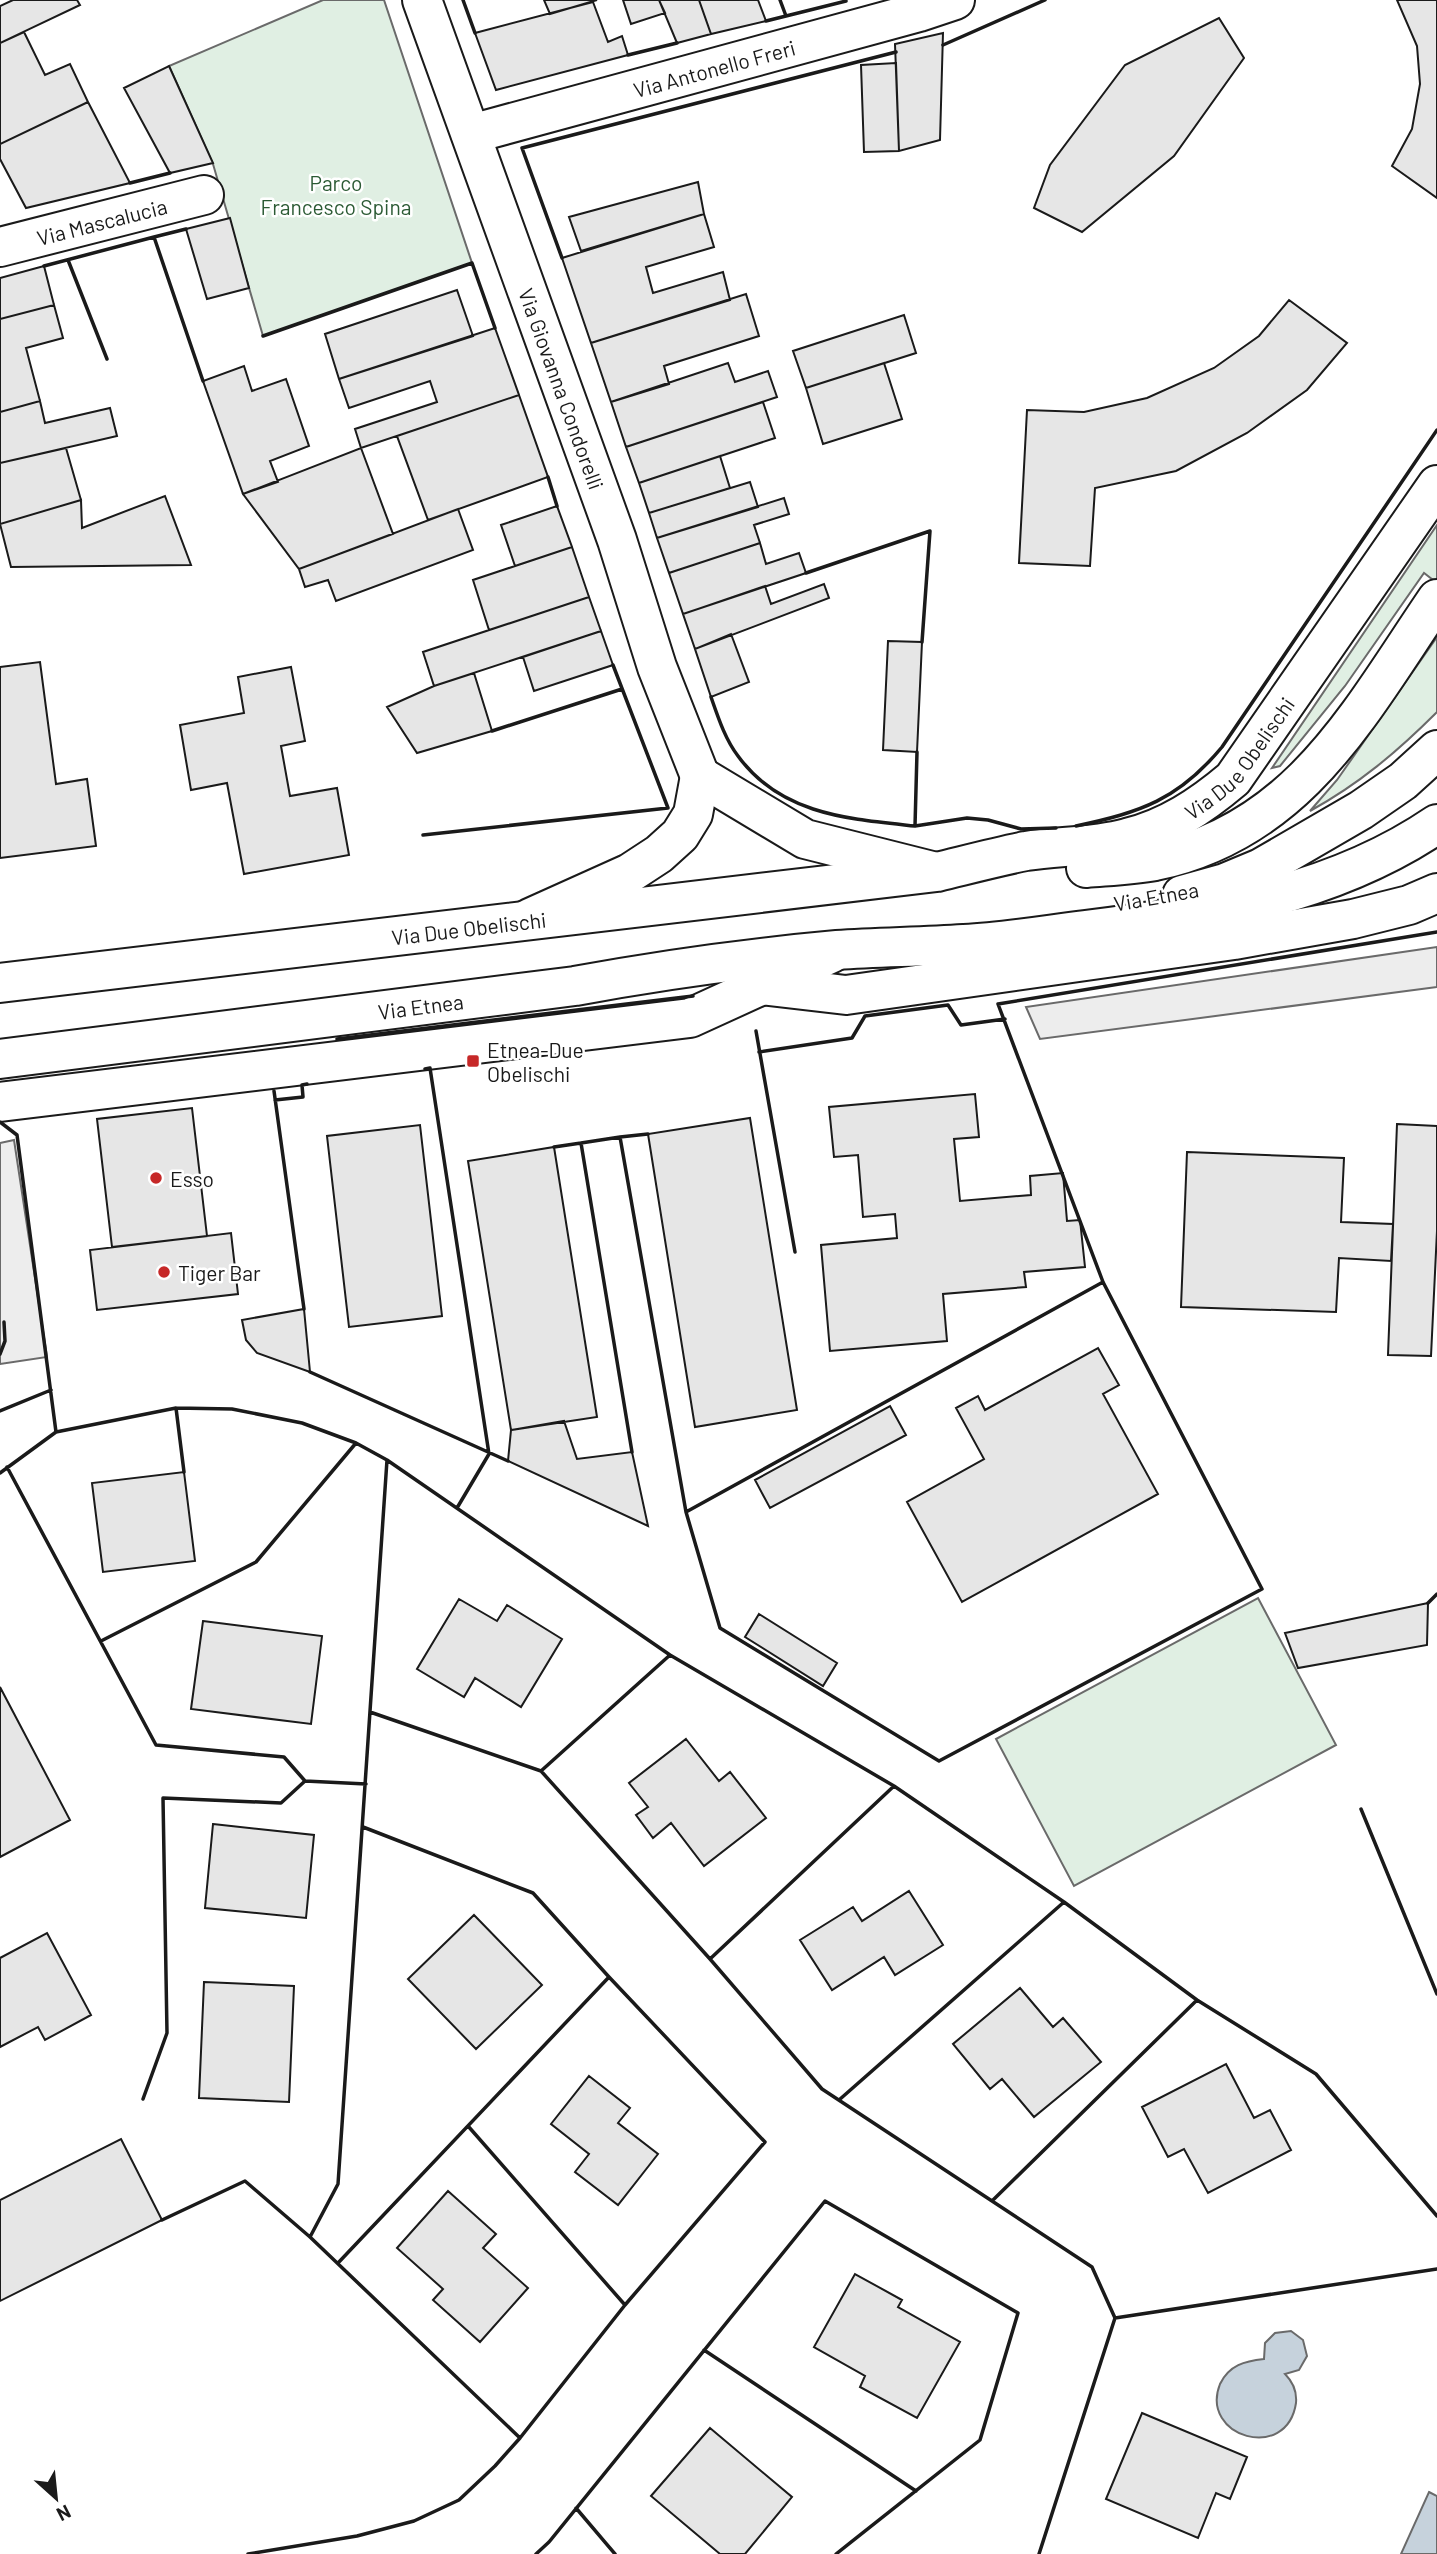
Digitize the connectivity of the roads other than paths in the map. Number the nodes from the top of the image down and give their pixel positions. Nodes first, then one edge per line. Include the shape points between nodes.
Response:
1 (422, 0) edge
2 (955, 0) edge
3 (471, 134) junction
4 (204, 195) dead end
5 (3, 239) edge
6 (1437, 485) edge
7 (1437, 599) edge
8 (1437, 750) edge
9 (700, 776) junction
10 (1437, 824) edge
11 (937, 873) junction
12 (1437, 893) edge
13 (522, 922) junction
14 (838, 950) junction
15 (648, 972) junction
16 (0, 983) edge
17 (762, 985) junction
18 (247, 1028) junction
19 (0, 1059) edge
20 (252, 1073) junction
21 (0, 1102) edge

1 - 3 main road, Via Giovanna Condorelli
2 - 3 main road, Via Antonello Freri
3 - 9 main road, Via Giovanna Condorelli via 617,540 657,667
4 - 5 main road, Via Mascalucia
6 - 11 main road, Via Due Obelischi via 1254,752 1208,801 1125,839 1024,852
7 - 11 main road, Via Due Obelischi via 1324,760 1257,820 1155,861 1024,874
8 - 14 main road, Via Etnea via 1361,810 1261,868 1225,883 1171,898 964,922
9 - 11 main road via 805,839
9 - 13 main road via 693,814 680,835 659,854 630,873
10 - 14 main road, Via Etnea via 1339,875 1237,907 966,944
11 - 13 main road, Via Due Obelischi
12 - 17 main road via 1387,911 1287,930 846,995
13 - 16 main road, Via Due Obelischi
14 - 15 main road, Via Etnea
14 - 17 main road
15 - 17 main road
15 - 18 main road, Via Etnea via 575,986
17 - 20 main road via 690,1018
18 - 19 main road, Via Etnea
18 - 20 main road
20 - 21 main road

